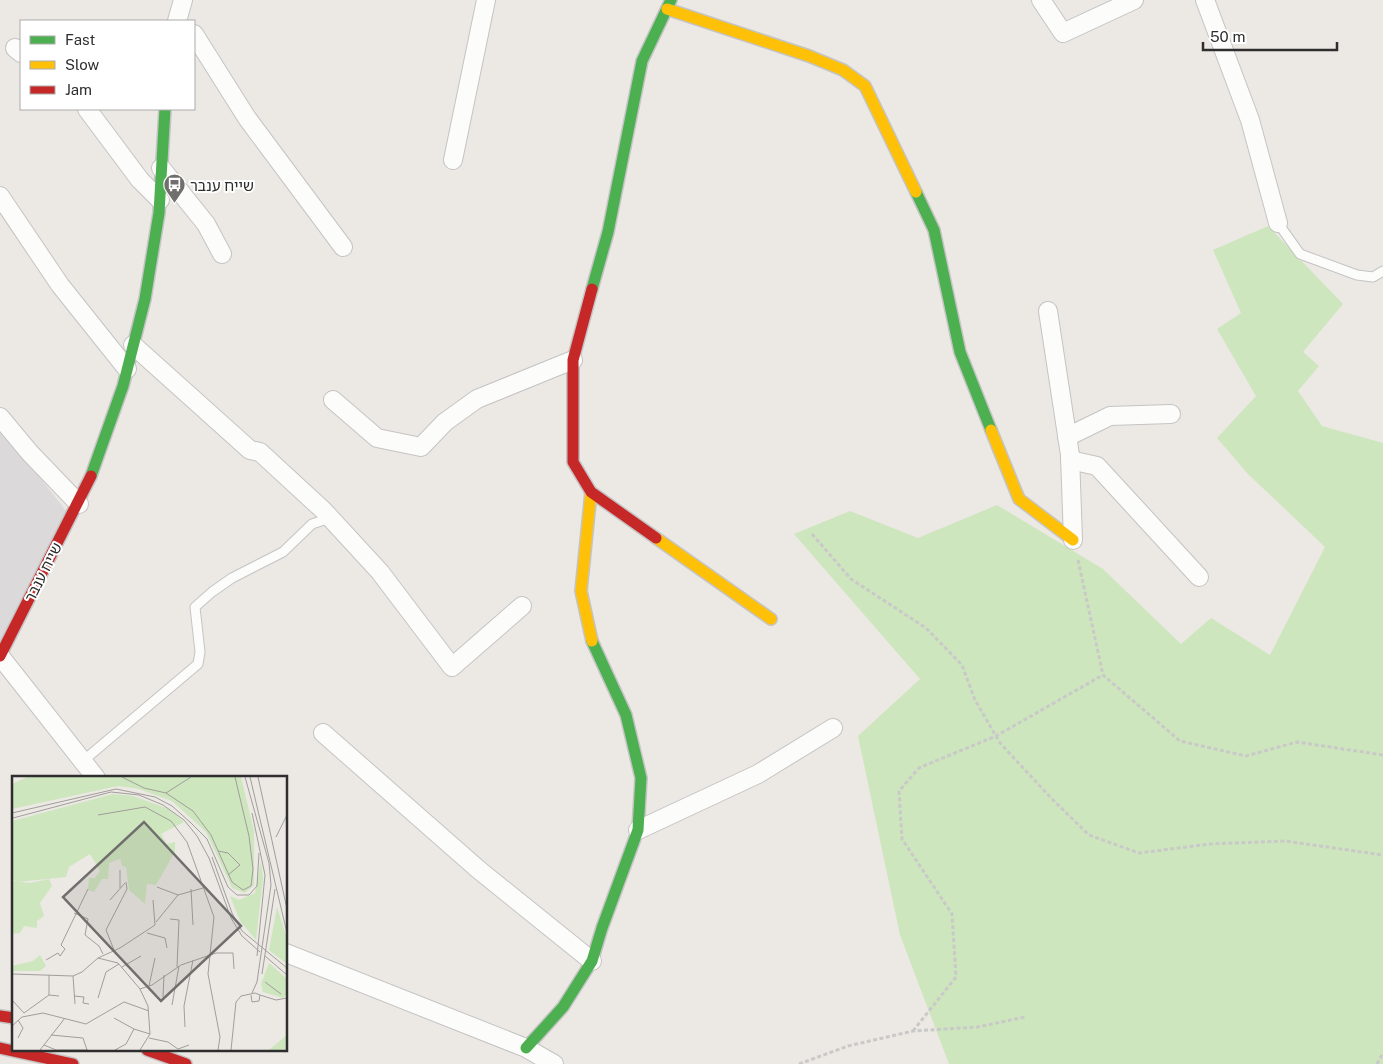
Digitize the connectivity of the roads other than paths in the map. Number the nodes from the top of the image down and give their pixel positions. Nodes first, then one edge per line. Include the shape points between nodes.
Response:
1 (486, 0) edge
2 (1041, 0) edge
3 (1134, 0) edge
4 (1205, 0) edge
5 (669, 4) edge
6 (195, 36) edge
7 (89, 110) edge
8 (165, 110) edge
9 (453, 160) dead end
10 (161, 168) junction
11 (0, 196) edge
12 (160, 200) junction
13 (1278, 223) joint
14 (343, 246) dead end
15 (222, 254) dead end
16 (1383, 271) edge
17 (1048, 311) dead end
18 (133, 345) junction
19 (573, 360) junction
20 (127, 369) junction
21 (333, 400) dead end
22 (1171, 414) dead end
23 (0, 417) edge
24 (1067, 437) junction
25 (1070, 460) junction
26 (591, 492) junction
27 (79, 504) junction
28 (330, 518) junction
29 (1074, 540) joint
30 (1199, 577) dead end
31 (522, 606) dead end
32 (770, 619) dead end
33 (0, 656) edge
34 (833, 728) dead end
35 (323, 734) dead end
36 (83, 761) junction
37 (94, 776) edge
38 (638, 830) junction
39 (288, 954) edge
40 (592, 961) junction
41 (526, 1048) junction
42 (18, 1052) edge
43 (153, 1052) edge
44 (73, 1064) edge
45 (186, 1064) edge
46 (554, 1064) edge

1 - 9 street
2 - 3 street via 1063,33
4 - 13 street via 1250,120
5 - 19 street via 642,60 608,232
5 - 29 street via 843,70 864,86 934,230 960,352 1019,499
6 - 14 street via 247,118
7 - 12 street via 140,180
8 - 10 street, שייח ענבר
10 - 12 street, שייח ענבר
10 - 15 street via 206,224
11 - 20 street via 60,285
12 - 18 street, שייח ענבר via 145,299
13 - 16 lane via 1300,254 1357,275 1373,277
17 - 24 street
18 - 20 street, שייח ענבר
18 - 28 street via 250,450 260,452
19 - 21 street via 477,399 445,422 421,447 377,438
19 - 26 street via 573,462
20 - 27 street, שייח ענבר
22 - 24 street via 1110,416
23 - 27 street
24 - 25 street
25 - 29 street
25 - 30 street via 1097,466
26 - 32 street
26 - 38 street via 582,591 590,636 626,715 641,778
27 - 33 street, שייח ענבר
28 - 31 street via 380,572 452,667
28 - 36 lane via 312,524 283,552 232,578 195,608 200,652 198,664
33 - 36 street
34 - 38 street via 758,774
35 - 40 street via 479,870
36 - 37 street
38 - 40 street
39 - 41 street
40 - 41 street via 563,1007
41 - 46 street
42 - 44 street
43 - 45 street

